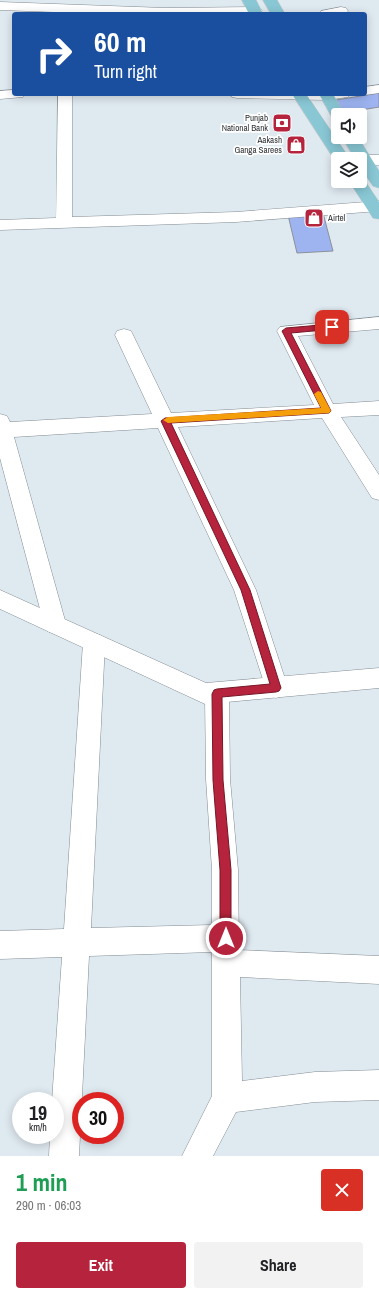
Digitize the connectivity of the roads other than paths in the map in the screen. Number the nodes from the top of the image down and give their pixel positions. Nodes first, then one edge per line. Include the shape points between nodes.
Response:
1 (270, 0) edge
2 (0, 6) edge
3 (253, 8) edge
4 (341, 11) dead end
5 (277, 12) edge
6 (336, 12) edge
7 (379, 89) edge
8 (367, 91) edge
9 (12, 94) edge
10 (0, 95) edge
11 (65, 96) edge
12 (301, 96) edge
13 (327, 96) edge
14 (333, 108) edge
15 (356, 144) edge
16 (337, 152) edge
17 (371, 160) edge
18 (379, 183) edge
19 (362, 188) edge
20 (377, 209) edge
21 (64, 223) junction
22 (0, 225) edge
23 (379, 323) edge
24 (124, 335) dead end
25 (379, 408) edge
26 (327, 411) junction
27 (165, 421) junction
28 (2, 425) edge
29 (379, 492) edge
30 (0, 599) edge
31 (55, 624) junction
32 (94, 643) junction
33 (379, 678) edge
34 (276, 688) junction
35 (217, 694) junction
36 (76, 943) junction
37 (0, 945) edge
38 (226, 950) junction
39 (379, 970) edge
40 (379, 1085) edge
41 (227, 1098) junction
42 (64, 1156) edge
43 (197, 1156) edge

1 - 5 main road
2 - 3 street via 165,12 235,12
4 - 6 street
7 - 8 street
9 - 10 street
11 - 21 street
12 - 16 main road
13 - 14 main road
15 - 17 main road
17 - 18 main road
19 - 20 main road
20 - 21 street
21 - 22 street
23 - 26 street via 286,331
24 - 27 street
25 - 26 street
26 - 27 street
26 - 29 street
27 - 28 street
27 - 34 street via 245,590
28 - 31 street
30 - 31 street
31 - 32 street
32 - 35 street via 205,694
32 - 36 street
33 - 34 street
34 - 35 street
35 - 38 street via 218,780 225,870
36 - 37 street
36 - 38 street
36 - 42 street
38 - 39 street
38 - 41 street
40 - 41 street via 315,1087
41 - 43 street

